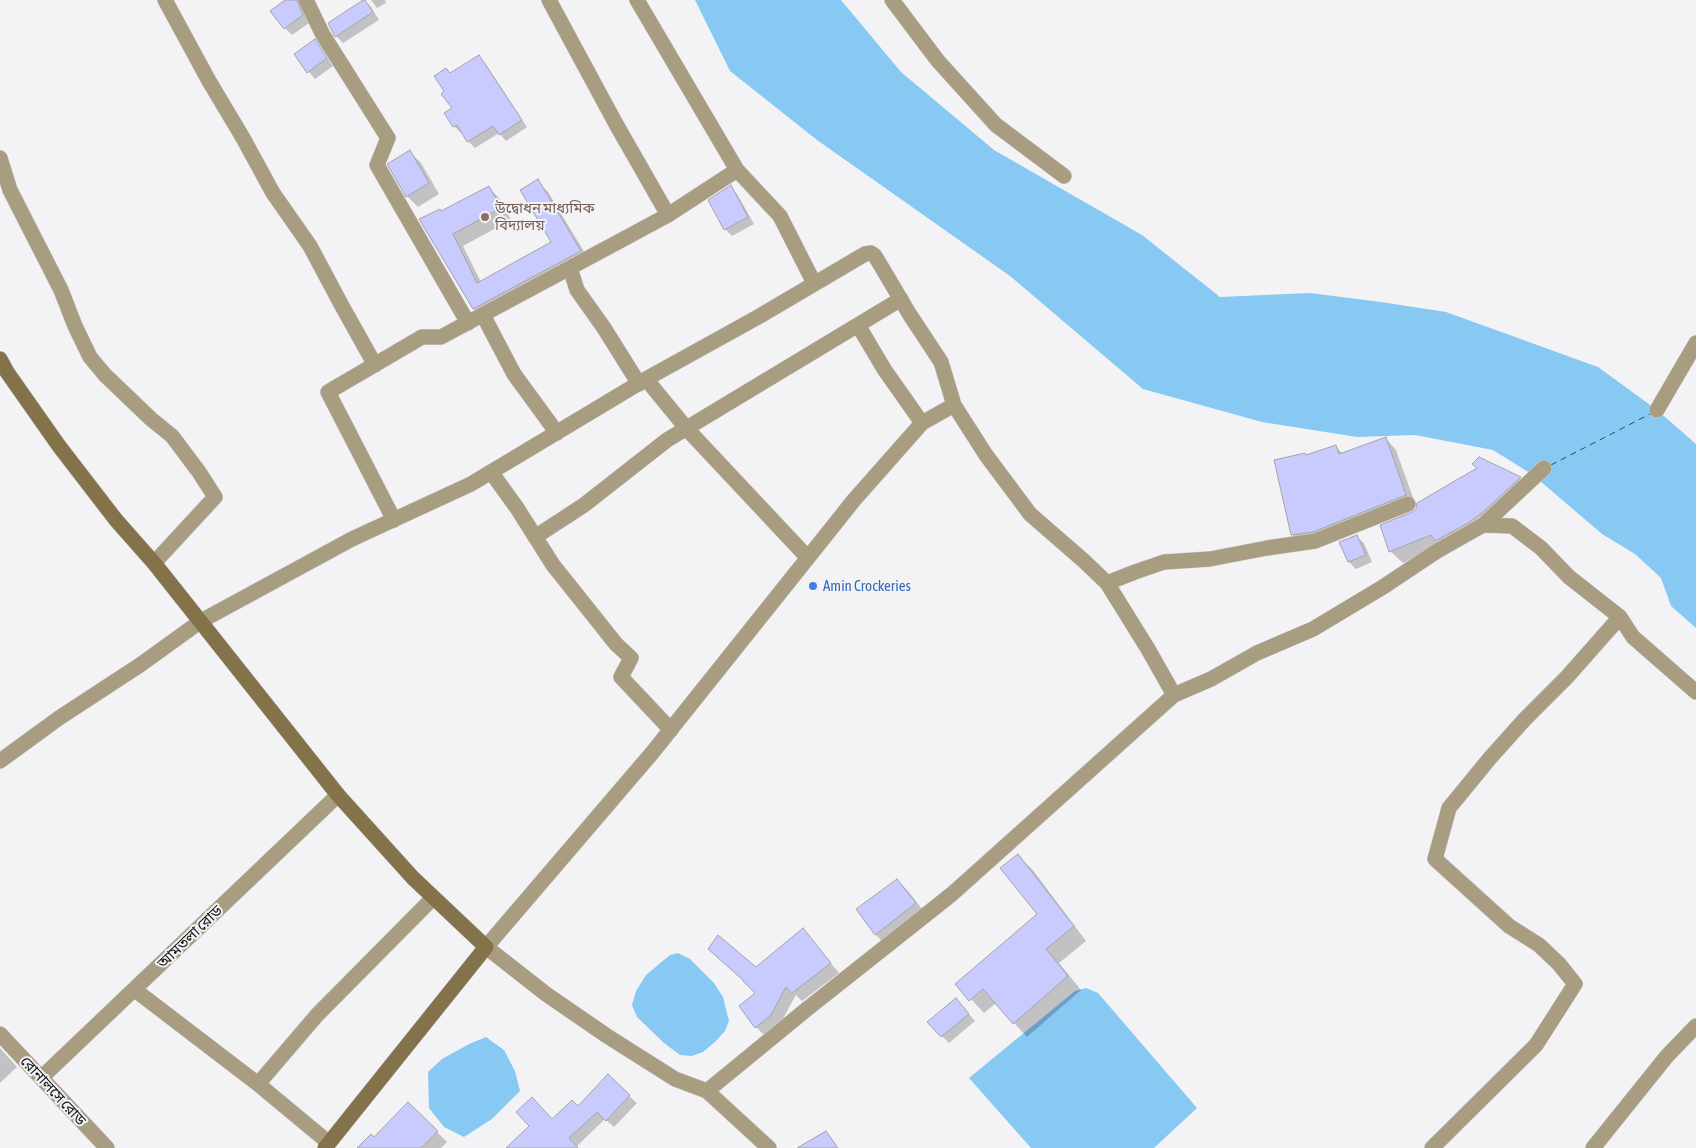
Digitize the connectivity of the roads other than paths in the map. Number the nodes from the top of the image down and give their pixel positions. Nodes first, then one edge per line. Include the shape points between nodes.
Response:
1 (165, 0) edge
2 (306, 0) edge
3 (549, 0) edge
4 (637, 0) edge
5 (892, 0) edge
6 (0, 158) edge
7 (737, 170) junction
8 (1064, 176) dead end
9 (668, 214) junction
10 (570, 268) junction
11 (814, 283) junction
12 (901, 299) junction
13 (483, 315) junction
14 (468, 323) junction
15 (858, 325) junction
16 (1696, 343) edge
17 (375, 365) junction
18 (2, 369) edge
19 (642, 381) junction
20 (954, 405) junction
21 (1657, 410) dead end
22 (922, 423) junction
23 (687, 429) junction
24 (557, 432) junction
25 (1544, 468) dead end
26 (491, 472) junction
27 (1408, 504) dead end
28 (394, 520) junction
29 (1483, 525) junction
30 (535, 537) junction
31 (808, 558) junction
32 (154, 563) junction
33 (1107, 583) junction
34 (1620, 617) junction
35 (201, 622) junction
36 (1696, 692) edge
37 (1174, 694) junction
38 (671, 730) junction
39 (0, 761) edge
40 (338, 795) junction
41 (433, 898) junction
42 (486, 947) junction
43 (135, 990) junction
44 (1696, 1026) edge
45 (0, 1034) edge
46 (41, 1078) junction
47 (258, 1084) junction
48 (707, 1091) junction
49 (327, 1145) edge
50 (106, 1148) edge
51 (770, 1148) edge
52 (1432, 1148) edge
53 (1593, 1148) edge

1 - 17 street via 273,193 310,246
2 - 14 street via 323,36 388,138 377,165
3 - 9 street
4 - 7 street
5 - 8 street via 938,61 996,125
6 - 32 street via 10,190 61,290 90,357 105,375 172,436 215,497
7 - 9 street
7 - 11 street via 780,216
9 - 10 street
10 - 13 street
10 - 19 street via 577,290
11 - 12 street via 871,253
11 - 19 street via 758,318
12 - 15 street
12 - 20 street via 942,362
13 - 14 street
13 - 24 street via 514,374
14 - 17 street via 441,338 422,337
15 - 22 street
15 - 23 street
16 - 21 street
17 - 28 street via 328,392
18 - 32 main road via 116,520
19 - 23 street
19 - 24 street
20 - 22 street
20 - 33 street via 1030,514
22 - 31 street
23 - 30 street
23 - 31 street
24 - 26 street
25 - 29 street
26 - 28 street
26 - 30 street
27 - 33 street via 1315,541 1210,559 1164,562
28 - 35 street via 352,538
29 - 34 street via 1512,526 1541,548 1568,577
29 - 37 street via 1313,629 1257,653 1210,680
30 - 38 street via 570,588 616,644 632,658 621,677
31 - 38 street
32 - 35 main road
33 - 37 street
34 - 36 street via 1633,637
34 - 52 street via 1490,758 1449,808 1436,860 1509,926 1539,945 1575,984 1536,1045
35 - 39 street
35 - 40 main road
37 - 48 street via 952,894
38 - 42 street
40 - 41 main road
40 - 43 street, আমতলা রোড
41 - 42 main road
41 - 47 street via 317,1015
42 - 48 street via 607,1036 675,1079
42 - 49 main road
43 - 46 street, আমতলা রোড
43 - 47 street
44 - 53 street via 1667,1056
45 - 46 street, রোনালসে রোড
46 - 50 street, রোনালসে রোড
47 - 49 street
48 - 51 street

